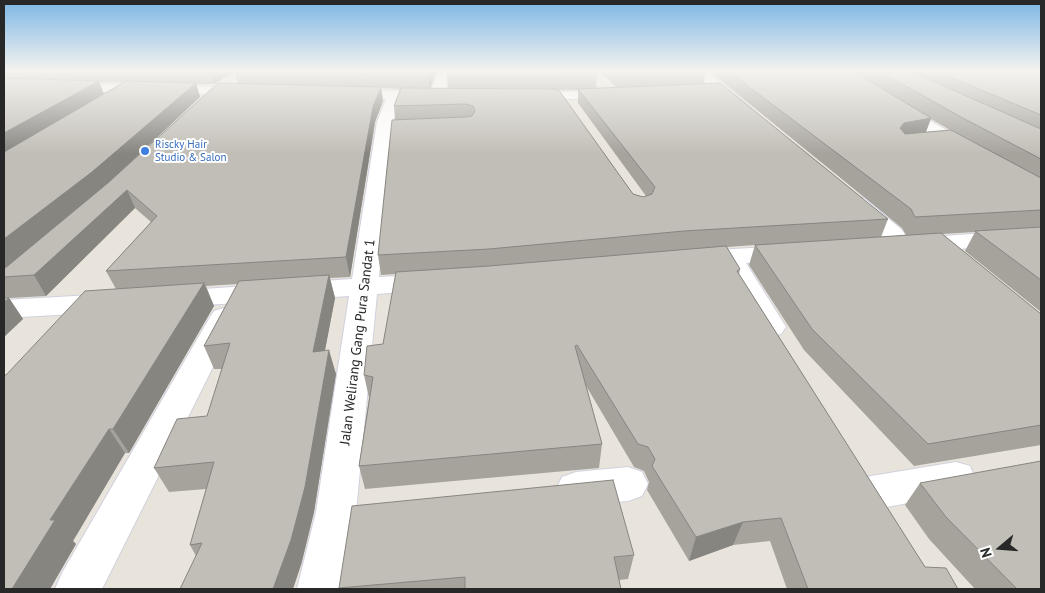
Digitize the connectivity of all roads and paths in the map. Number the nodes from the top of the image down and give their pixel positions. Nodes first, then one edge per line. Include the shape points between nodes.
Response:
1 (112, 99) edge
2 (209, 99) edge
3 (394, 99) edge
4 (565, 99) edge
5 (731, 99) edge
6 (884, 99) edge
7 (103, 104) edge
8 (198, 110) edge
9 (574, 112) edge
10 (758, 121) edge
11 (947, 138) junction
12 (922, 142) edge
13 (981, 158) edge
14 (841, 190) edge
15 (894, 234) edge
16 (1040, 237) edge
17 (938, 243) junction
18 (868, 248) edge
19 (809, 252) edge
20 (730, 257) junction
21 (670, 261) edge
22 (967, 268) edge
23 (452, 280) edge
24 (365, 287) junction
25 (236, 295) junction
26 (4, 309) edge
27 (785, 350) edge
28 (994, 471) edge
29 (628, 484) dead end
30 (540, 492) edge
31 (375, 508) edge
32 (336, 512) junction
33 (892, 525) edge
34 (78, 589) edge
35 (320, 589) edge

1 - 7 street
2 - 8 street
3 - 24 street, Jalan Welirang Gang Pura Sandat 1 via 385,122
4 - 9 street
5 - 10 street
6 - 11 street
11 - 12 street
11 - 13 street
14 - 15 street
16 - 17 street
17 - 18 street
17 - 22 street
19 - 20 street
20 - 21 street
20 - 27 street
23 - 24 street
24 - 25 street
24 - 32 street, Jalan Welirang Gang Pura Sandat 1
25 - 26 street
25 - 34 street
28 - 33 street via 863,480
29 - 30 street
31 - 32 street
32 - 35 street, Jalan Welirang Gang Pura Sandat 1

